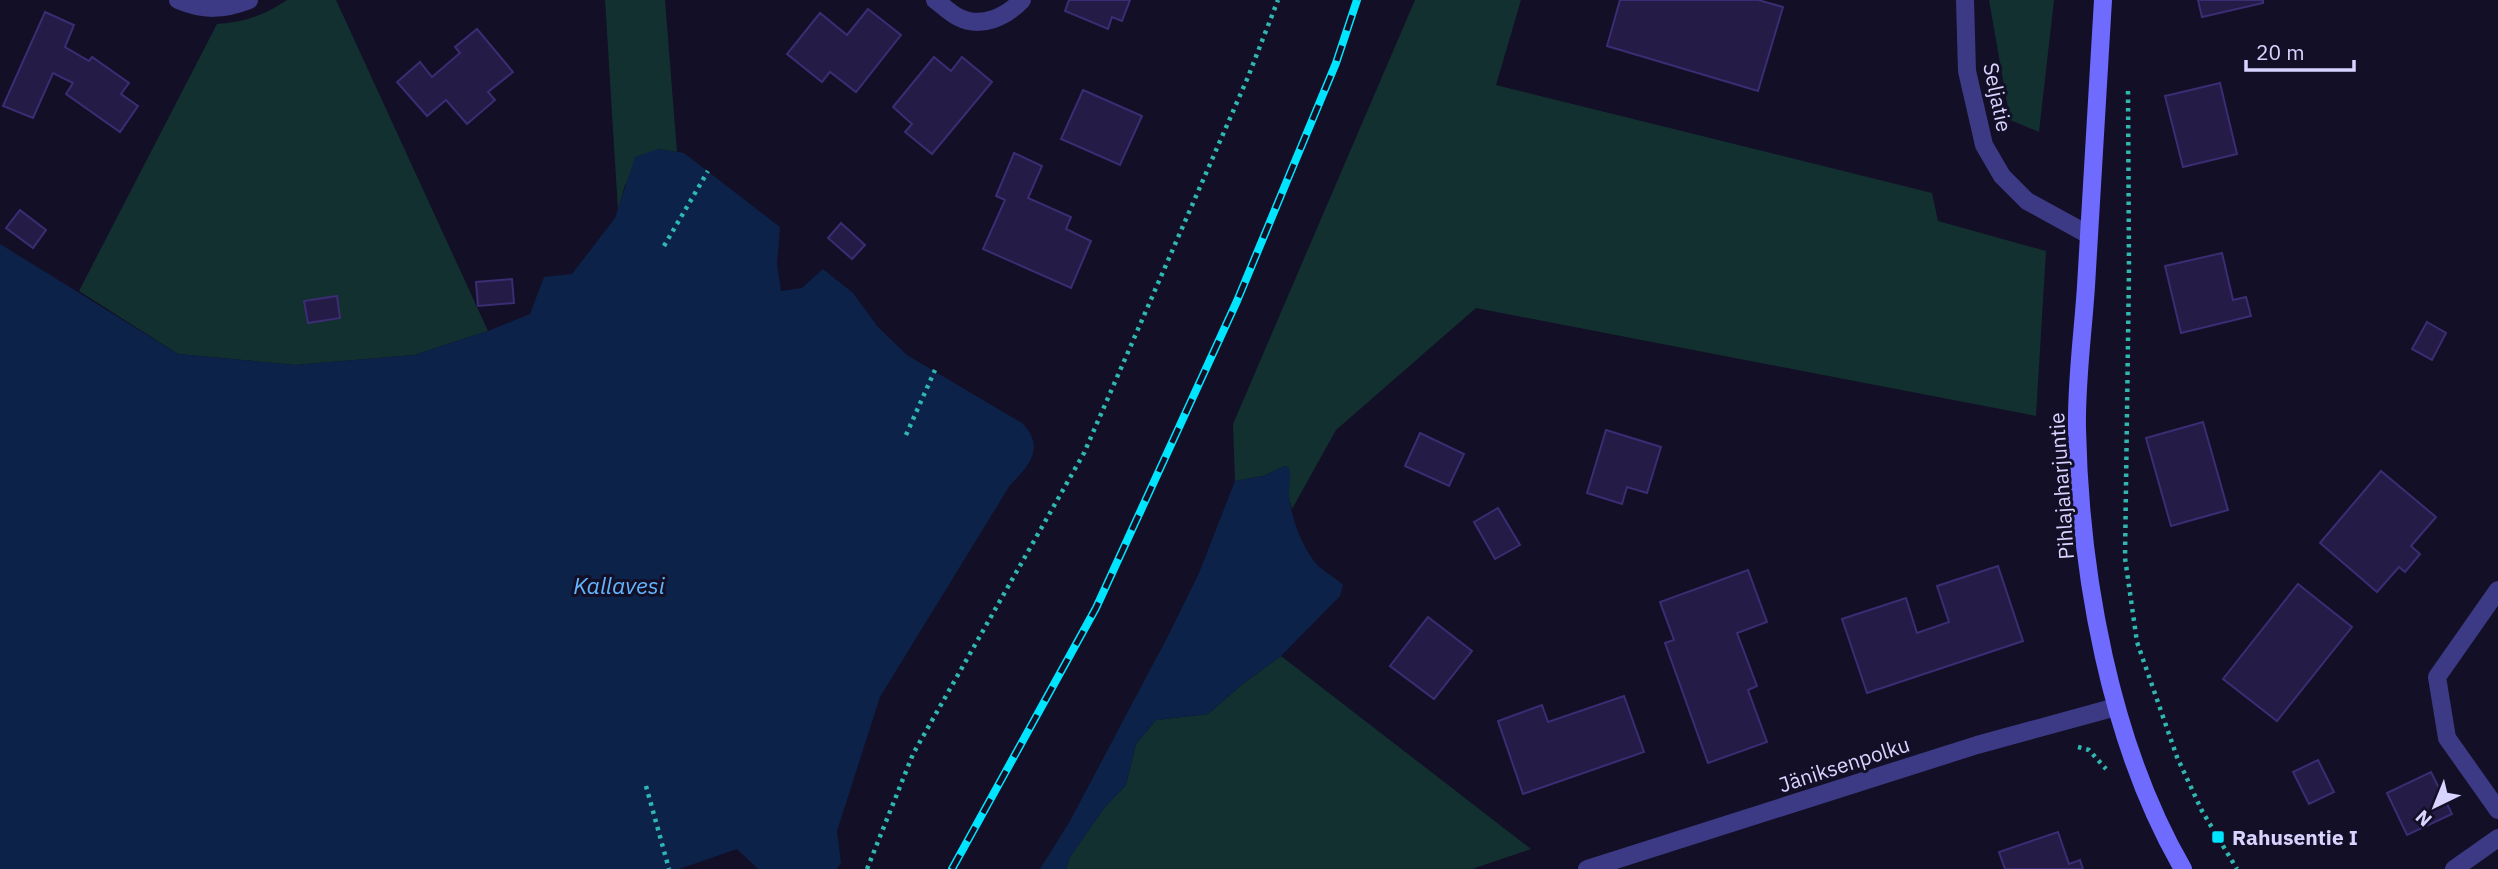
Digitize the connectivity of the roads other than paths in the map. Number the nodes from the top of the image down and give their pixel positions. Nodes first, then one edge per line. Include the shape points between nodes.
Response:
1 (178, 0) edge
2 (249, 0) edge
3 (935, 0) edge
4 (1022, 0) edge
5 (1965, 0) edge
6 (2103, 0) edge
7 (2089, 236) junction
8 (2498, 590) edge
9 (2116, 707) junction
10 (2498, 810) edge
11 (2498, 838) edge
12 (1587, 869) edge
13 (2183, 869) edge
14 (2454, 869) edge

1 - 2 street via 196,7 229,8
3 - 4 street via 959,18 986,22 1009,14
5 - 7 street, Seljatie via 1966,71 1984,145 2002,176 2027,201
6 - 7 street, Pihlajaharjuntie
7 - 9 street, Pihlajaharjuntie via 2077,428 2084,530
8 - 10 street via 2437,677 2447,738
9 - 12 street, Jäniksenpolku via 1977,745
9 - 13 street, Pihlajaharjuntie via 2150,804
11 - 14 street

